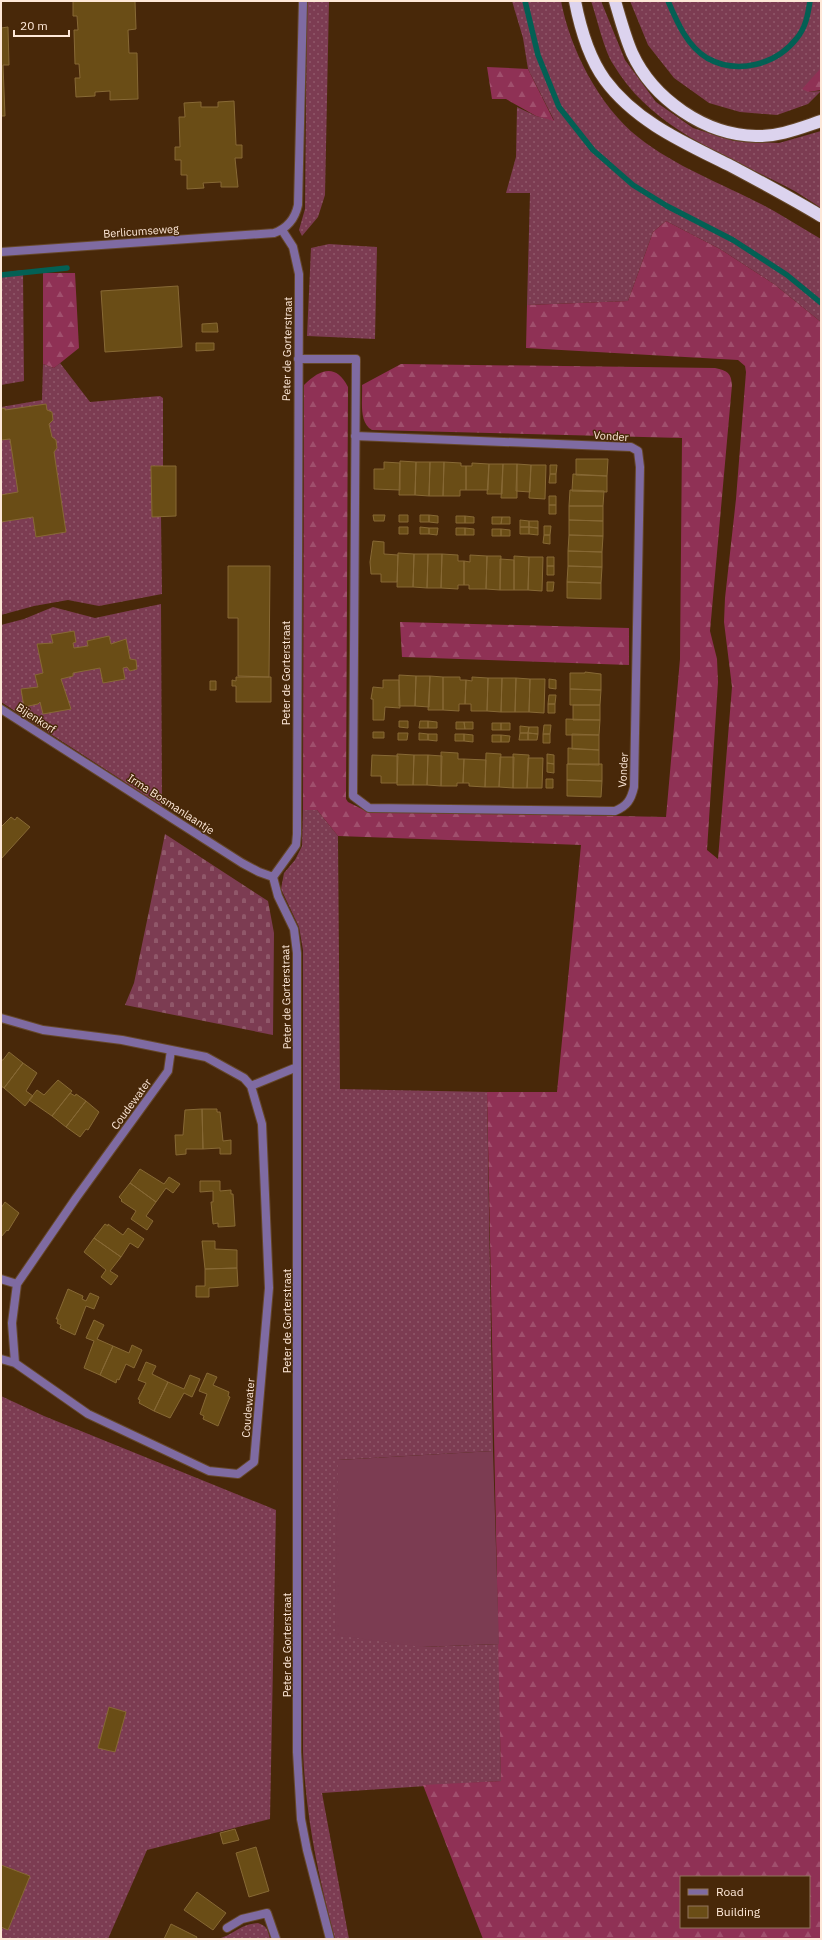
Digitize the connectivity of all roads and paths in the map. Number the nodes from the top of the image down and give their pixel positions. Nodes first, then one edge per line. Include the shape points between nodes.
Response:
1 (303, 1) edge
2 (575, 1) edge
3 (615, 1) edge
4 (821, 121) edge
5 (821, 216) edge
6 (282, 230) junction
7 (1, 252) edge
8 (298, 359) junction
9 (355, 436) junction
10 (1, 709) edge
11 (59, 746) joint
12 (273, 877) junction
13 (1, 1018) edge
14 (171, 1050) junction
15 (297, 1067) junction
16 (251, 1086) junction
17 (1, 1279) edge
18 (17, 1284) junction
19 (1, 1359) edge
20 (15, 1363) junction
21 (227, 1928) dead end
22 (276, 1939) edge
23 (330, 1939) edge

1 - 6 street via 298,205 296,216
2 - 5 highway via 588,48 604,79 645,120
3 - 4 highway via 632,54 647,77 661,94 698,121 722,130 756,136 781,133
6 - 7 street, Berlicumseweg via 274,233
6 - 8 street, Peter de Gorterstraat via 293,247 299,274
8 - 9 street, Vonder via 356,359
8 - 12 street, Peter de Gorterstraat via 297,834 296,845
9 - 9 street, Vonder via 352,796 369,808 615,811 624,807 631,800 634,788 640,467 638,451 631,446
10 - 11 street, Bijenkorf
11 - 12 street, Irma Bosmanlaantje via 242,862
12 - 15 street, Peter de Gorterstraat via 278,896 294,929 296,941
13 - 14 street via 43,1030 122,1040
14 - 16 street via 206,1057 244,1078
14 - 18 street, Coudewater via 168,1071
15 - 16 street
15 - 23 street, Peter de Gorterstraat via 298,1783 306,1844
16 - 20 street, Coudewater via 262,1124 269,1288 254,1462 238,1474 209,1471 88,1414
17 - 18 street
18 - 20 street, Coudewater via 12,1323
19 - 20 street, Coudewater
21 - 22 street via 242,1919 267,1913

